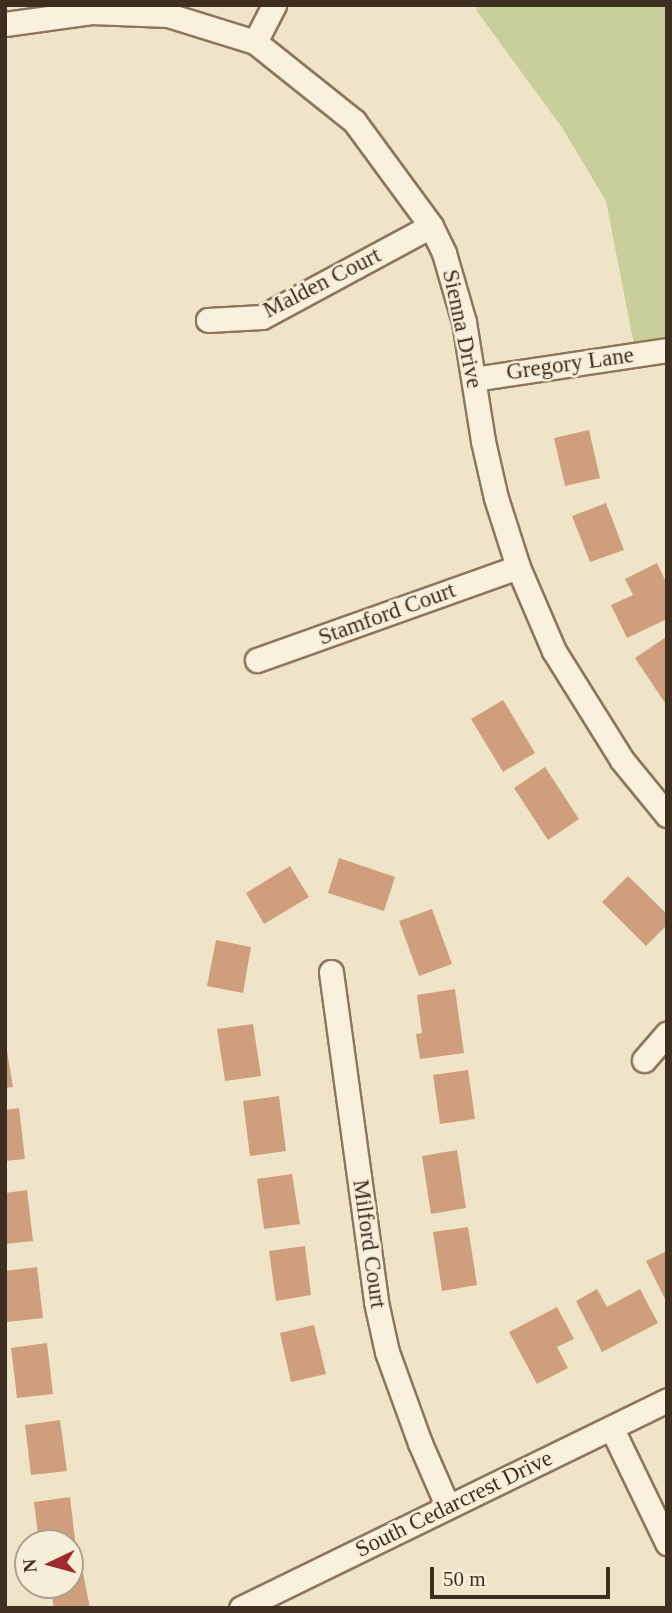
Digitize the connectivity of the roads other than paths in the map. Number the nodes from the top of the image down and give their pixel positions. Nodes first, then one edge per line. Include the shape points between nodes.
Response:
1 (274, 5) edge
2 (5, 24) edge
3 (256, 42) junction
4 (431, 226) junction
5 (208, 320) dead end
6 (667, 350) edge
7 (474, 379) junction
8 (518, 567) junction
9 (257, 660) dead end
10 (667, 815) edge
11 (331, 972) dead end
12 (667, 1034) edge
13 (643, 1060) dead end
14 (667, 1400) edge
15 (612, 1429) junction
16 (447, 1505) junction
17 (667, 1543) edge
18 (241, 1608) edge

1 - 3 street
2 - 3 street, Sienna Drive via 91,12 168,15
3 - 4 street, Sienna Drive via 354,121
4 - 5 street, Malden Court via 262,317
4 - 7 street, Sienna Drive via 454,283
6 - 7 street, Gregory Lane
7 - 8 street, Sienna Drive via 496,498
8 - 9 street, Stamford Court
8 - 10 street, Sienna Drive via 554,651 589,711
11 - 16 street, Milford Court via 376,1302 387,1352
12 - 13 street
14 - 15 street, South Cedarcrest Drive
15 - 16 street, South Cedarcrest Drive
15 - 17 street
16 - 18 street, South Cedarcrest Drive

